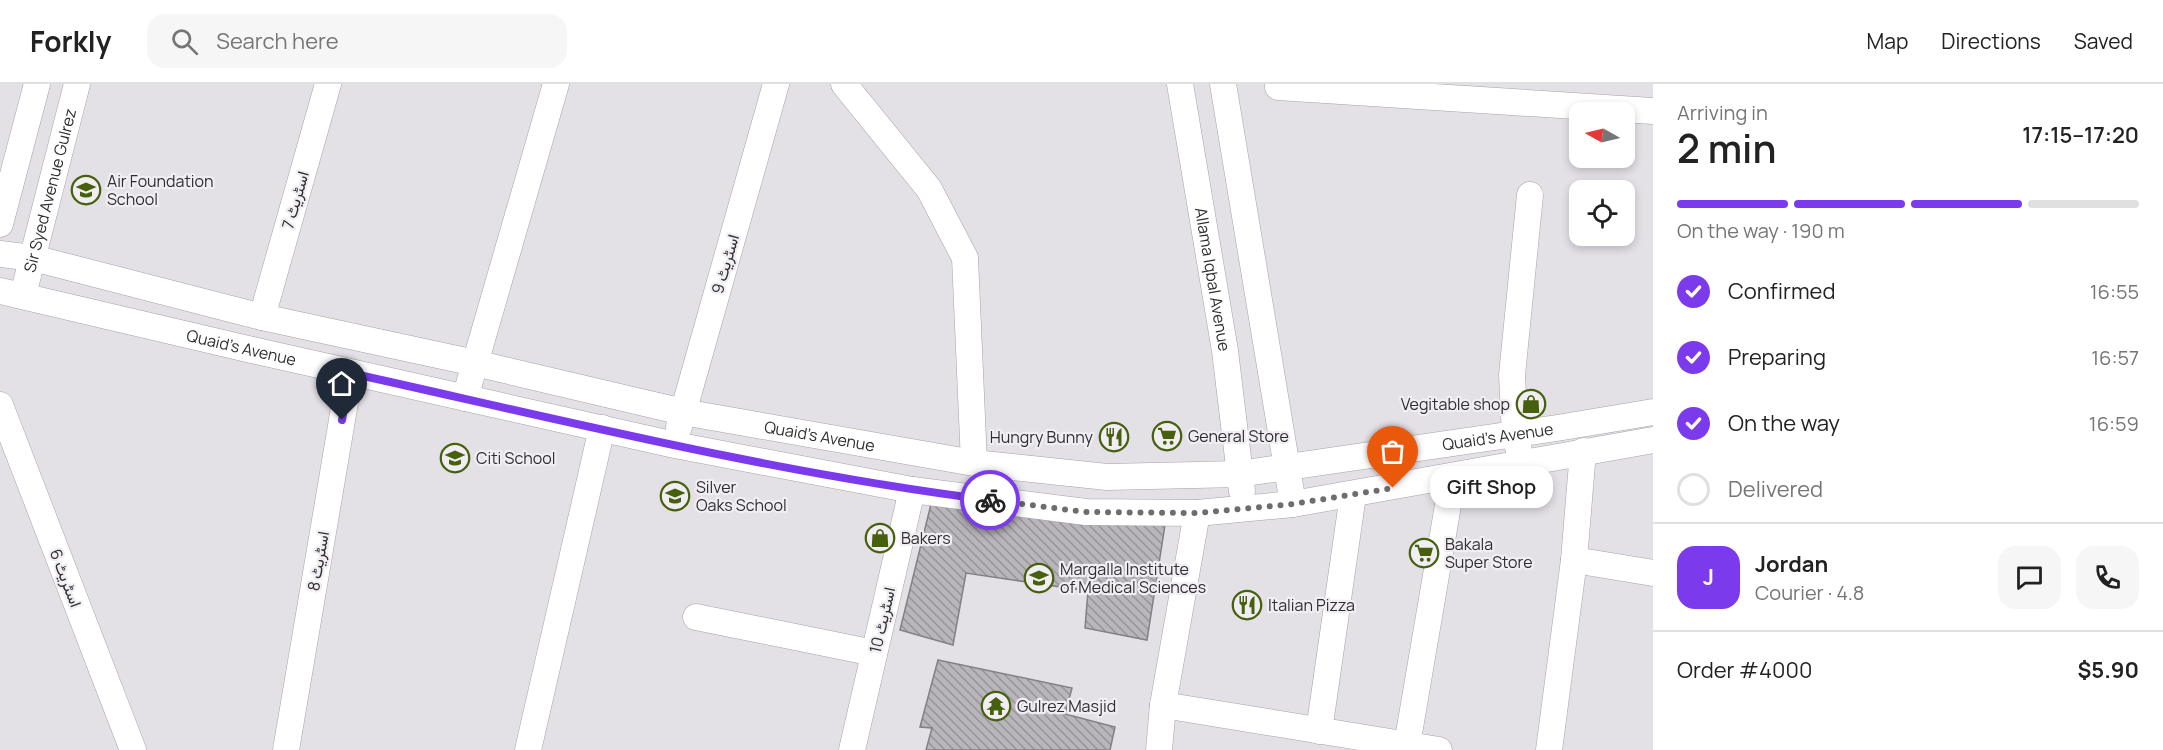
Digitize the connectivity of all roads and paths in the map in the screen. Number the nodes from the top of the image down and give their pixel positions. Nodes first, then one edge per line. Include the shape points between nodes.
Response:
1 (37, 84) edge
2 (77, 84) edge
3 (328, 84) edge
4 (556, 84) edge
5 (776, 84) edge
6 (844, 84) edge
7 (1180, 84) edge
8 (1223, 84) edge
9 (1278, 87) dead end
10 (1653, 111) edge
11 (1530, 195) dead end
12 (0, 224) edge
13 (0, 254) edge
14 (33, 258) junction
15 (12, 293) edge
16 (262, 317) junction
17 (475, 363) junction
18 (350, 373) junction
19 (465, 398) junction
20 (0, 405) edge
21 (683, 412) junction
22 (1653, 412) edge
23 (602, 428) junction
24 (1515, 434) junction
25 (1653, 440) edge
26 (675, 445) junction
27 (1583, 452) junction
28 (974, 463) junction
29 (1522, 463) junction
30 (1287, 468) junction
31 (1239, 474) junction
32 (1453, 476) junction
33 (912, 490) junction
34 (1353, 495) junction
35 (1293, 504) junction
36 (1245, 509) junction
37 (1197, 513) junction
38 (1574, 560) junction
39 (1653, 573) edge
40 (696, 617) dead end
41 (874, 653) junction
42 (1163, 705) junction
43 (1319, 731) junction
44 (1407, 745) junction
45 (133, 750) edge
46 (286, 750) edge
47 (528, 750) edge
48 (852, 750) edge
49 (1159, 750) edge
50 (1438, 750) edge
51 (1549, 750) edge

1 - 12 street
2 - 14 street, Sir Syed Avenue Gulrez
3 - 16 street, اسٹریٹ 7
4 - 17 street
5 - 21 street, اسٹریٹ 9
6 - 28 street via 929,189 965,258
7 - 31 street, Allama Iqbal Avenue via 1225,351
8 - 30 street
9 - 10 street
11 - 24 street via 1512,375
13 - 14 street, Quaid's Avenue
14 - 15 street, Sir Syed Avenue Gulrez
14 - 16 street, Quaid's Avenue
15 - 18 street, Quaid's Avenue
16 - 17 street, Quaid's Avenue
17 - 19 street
17 - 21 street, Quaid's Avenue
18 - 19 street, Quaid's Avenue
18 - 46 street, اسٹریٹ 8
19 - 23 street, Quaid's Avenue
20 - 45 street, اسٹریٹ 6
21 - 26 street, اسٹریٹ 9
21 - 28 street, Quaid's Avenue
22 - 24 street, Quaid's Avenue
23 - 26 street, Quaid's Avenue
23 - 47 street
24 - 29 street
24 - 30 street, Quaid's Avenue
25 - 27 street, Quaid's Avenue
26 - 33 street, Quaid's Avenue
27 - 29 street, Quaid's Avenue
27 - 38 street
28 - 31 street, Quaid's Avenue via 1107,477
29 - 32 street, Quaid's Avenue
30 - 31 street, Quaid's Avenue
30 - 35 street
31 - 36 street, Allama Iqbal Avenue
32 - 34 street, Quaid's Avenue
32 - 44 street
33 - 37 street, Quaid's Avenue via 1086,512
33 - 41 street, اسٹریٹ 10
34 - 35 street, Quaid's Avenue
34 - 43 street
35 - 36 street, Quaid's Avenue
36 - 37 street, Quaid's Avenue
37 - 42 street
38 - 39 street
38 - 51 street
40 - 41 street
41 - 48 street, اسٹریٹ 10
42 - 43 street
42 - 49 street
43 - 44 street
44 - 50 street

